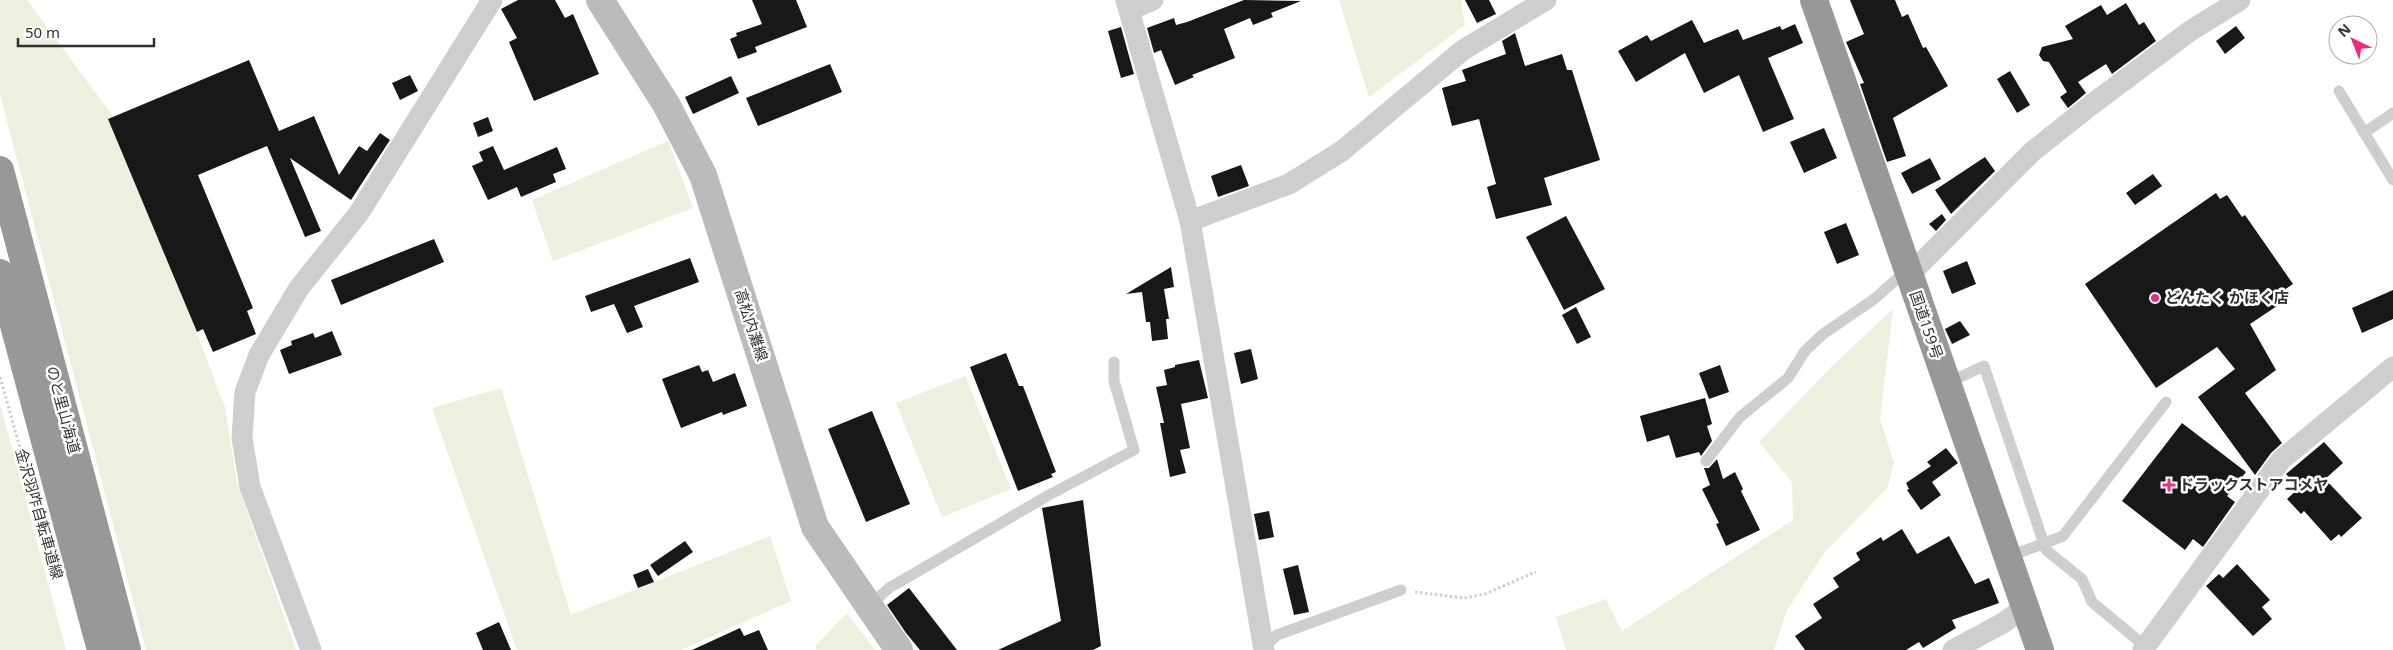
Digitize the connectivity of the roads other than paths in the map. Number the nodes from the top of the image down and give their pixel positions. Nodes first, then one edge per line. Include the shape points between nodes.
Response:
1 (492, 0) edge
2 (600, 0) edge
3 (1153, 0) edge
4 (1546, 0) edge
5 (1814, 0) edge
6 (2240, 0) edge
7 (1128, 5) edge
8 (2339, 91) dead end
9 (2393, 113) edge
10 (2364, 133) junction
11 (0, 170) edge
12 (2393, 180) edge
13 (1190, 221) junction
14 (1908, 272) junction
15 (0, 273) edge
16 (1114, 362) dead end
17 (2393, 367) edge
18 (1947, 383) junction
19 (2166, 402) dead end
20 (1706, 461) dead end
21 (2044, 543) junction
22 (2008, 557) junction
23 (1402, 590) road end
24 (868, 607) junction
25 (2025, 607) junction
26 (2145, 648) edge
27 (101, 650) edge
28 (127, 650) edge
29 (311, 650) edge
30 (899, 650) edge
31 (1256, 650) edge
32 (1264, 650) edge
33 (1953, 650) edge
34 (2040, 650) edge

1 - 29 street via 359,213 299,288 259,355 245,392 242,438 250,487
2 - 24 main road, 高松内灘線 via 666,104 703,175 815,527
3 - 7 street
4 - 13 street via 1463,50 1342,151 1289,184
5 - 14 highway, 国道159号
6 - 14 street via 2190,31 2091,104 2034,151
7 - 13 street
8 - 10 lane
9 - 10 lane
10 - 12 lane
11 - 28 highway, のと里山海道
13 - 32 street
14 - 18 highway, 国道159号
14 - 20 lane via 1823,334 1805,351 1788,378 1740,417
15 - 27 highway, のと里山海道
16 - 24 lane via 1114,381 1134,450 1048,495 889,588
17 - 26 street via 2281,460
18 - 21 lane via 1984,366
18 - 22 highway, 国道159号
19 - 21 lane via 2062,536
21 - 22 lane
21 - 26 lane via 2046,550 2082,579 2092,602
22 - 25 highway, 国道159号
23 - 32 lane via 1277,635
24 - 30 main road, 高松内灘線
25 - 33 street
25 - 34 highway, 国道159号
31 - 32 lane

